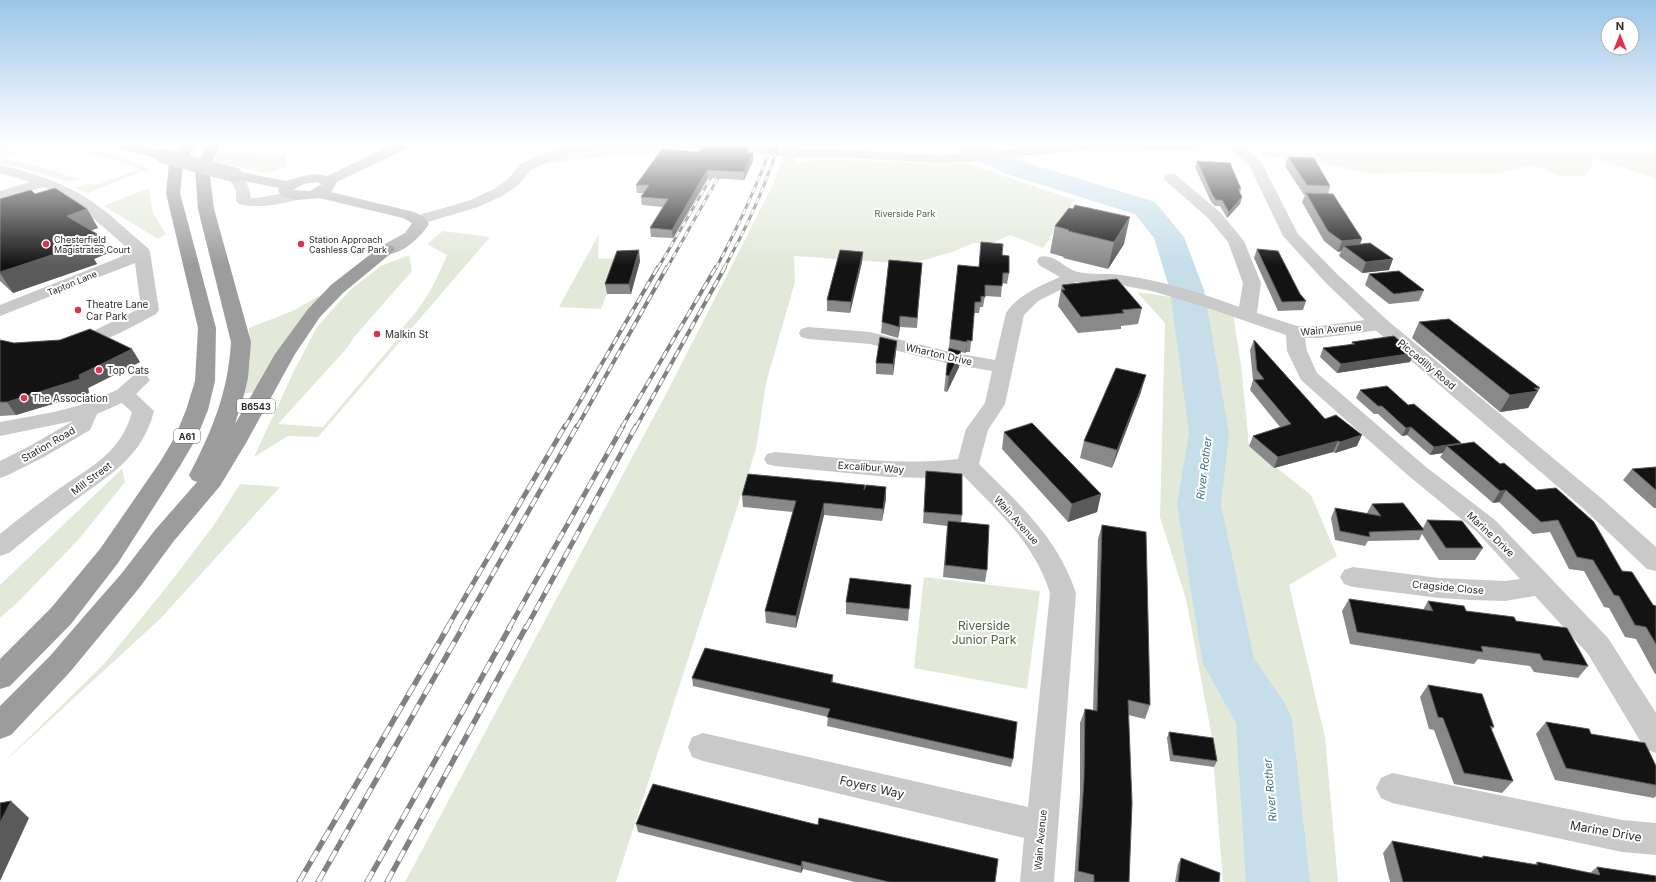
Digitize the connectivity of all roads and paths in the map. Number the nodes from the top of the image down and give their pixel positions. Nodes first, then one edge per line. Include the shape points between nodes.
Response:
1 (41, 183) edge
2 (47, 183) edge
3 (174, 183) edge
4 (203, 183) edge
5 (239, 183) edge
6 (264, 183) edge
7 (294, 183) edge
8 (330, 183) edge
9 (512, 183) edge
10 (1177, 183) edge
11 (1265, 183) edge
12 (292, 191) junction
13 (317, 193) junction
14 (0, 196) edge
15 (413, 217) junction
16 (387, 250) joint
17 (142, 252) junction
18 (1045, 261) dead end
19 (1073, 277) junction
20 (0, 311) edge
21 (1247, 315) junction
22 (1380, 324) junction
23 (1295, 332) junction
24 (808, 333) dead end
25 (54, 348) edge
26 (1004, 367) junction
27 (88, 410) junction
28 (0, 429) edge
29 (775, 459) dead end
30 (967, 466) junction
31 (0, 470) edge
32 (164, 536) junction
33 (0, 547) edge
34 (1656, 562) edge
35 (1353, 577) dead end
36 (1542, 585) junction
37 (23, 654) junction
38 (0, 671) edge
39 (0, 677) edge
40 (0, 726) edge
41 (1656, 739) edge
42 (703, 747) dead end
43 (1392, 788) dead end
44 (1041, 826) junction
45 (1656, 839) edge
46 (1037, 882) edge

1 - 14 street
2 - 17 street via 87,205
3 - 37 highway, A61 via 173,193 207,328 205,381 197,410 186,437 169,466 109,556 61,616
4 - 32 highway, A61 via 206,209 241,342 239,378 236,394 213,451
5 - 12 street via 244,201 250,202 269,201
6 - 12 main road
7 - 12 main road
8 - 13 main road via 329,187
9 - 15 street via 500,192 473,204
10 - 21 street via 1215,216 1236,241 1252,283
11 - 22 street, Piccadilly Road via 1292,236 1332,279
12 - 13 main road
13 - 15 main road
15 - 16 main road, B6543 via 421,224 417,230
16 - 32 highway, B6543 via 336,290 314,313 285,354 212,480
17 - 20 street, Tapton Lane via 124,262
17 - 25 street via 150,310 100,335
18 - 19 street, Wain Avenue
19 - 21 street, Wain Avenue via 1120,280 1155,286
19 - 26 street, Wain Avenue via 1032,296 1015,313
21 - 23 street, Wain Avenue
22 - 23 street, Wain Avenue via 1320,332
22 - 34 street, Piccadilly Road via 1587,499
23 - 36 street, Marine Drive via 1297,351 1308,376 1418,472 1486,526
24 - 26 street, Wharton Drive via 853,329 870,338 950,358
26 - 30 street, Wain Avenue via 995,404 977,429
27 - 28 street
27 - 31 street, Station Road via 82,425
27 - 33 street, Mill Street via 132,387 143,411 136,434 123,452 105,469
29 - 30 street, Excalibur Way via 888,469 929,470
30 - 44 street, Wain Avenue via 1038,542 1060,579 1063,594
32 - 40 highway, A61 via 131,580 60,664
35 - 36 street, Cragside Close via 1396,584 1409,583 1472,590 1505,591
36 - 41 street, Marine Drive via 1598,646
37 - 38 highway
37 - 39 highway, A61
42 - 44 street, Foyers Way
43 - 45 street, Marine Drive via 1622,836
44 - 46 street, Wain Avenue

